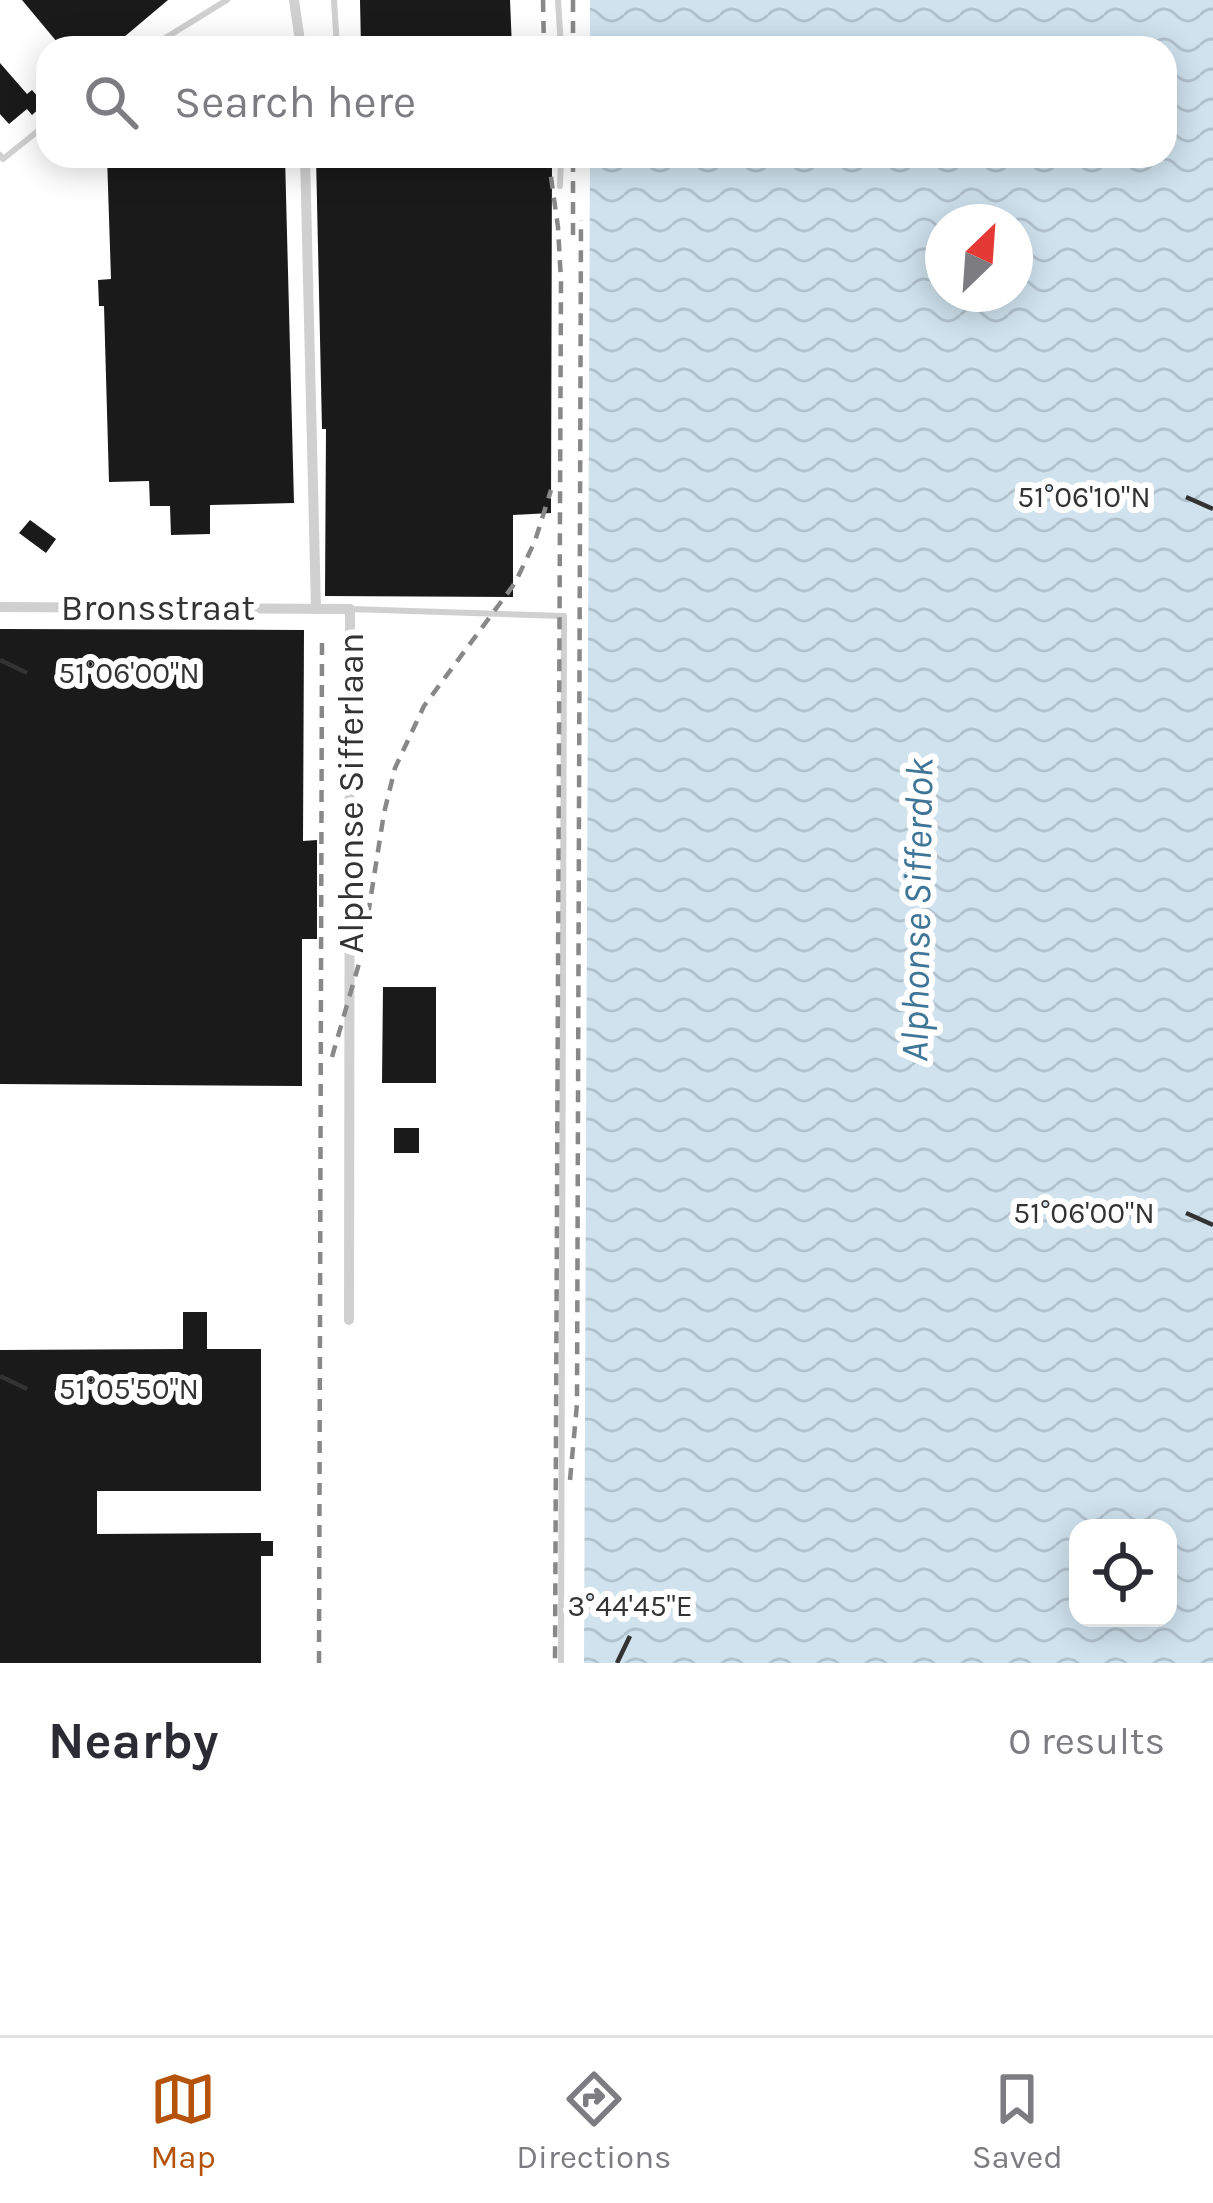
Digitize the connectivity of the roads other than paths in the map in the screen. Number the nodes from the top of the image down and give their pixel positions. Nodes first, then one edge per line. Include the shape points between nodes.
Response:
1 (227, 0) edge
2 (294, 0) edge
3 (334, 0) edge
4 (559, 0) edge
5 (168, 36) edge
6 (299, 36) edge
7 (336, 36) edge
8 (560, 36) edge
9 (36, 133) edge
10 (0, 155) edge
11 (305, 168) edge
12 (561, 168) edge
13 (560, 186) dead end
14 (0, 607) edge
15 (316, 609) junction
16 (350, 609) junction
17 (349, 1320) dead end
18 (561, 1663) edge

1 - 5 lane
2 - 6 street
3 - 7 lane
4 - 8 lane
9 - 10 lane
11 - 15 street, Alphonse Sifferlaan
12 - 13 lane
14 - 15 street, Bronsstraat
15 - 16 street, Alphonse Sifferlaan
16 - 17 street, Alphonse Sifferlaan
16 - 18 lane via 564,616

